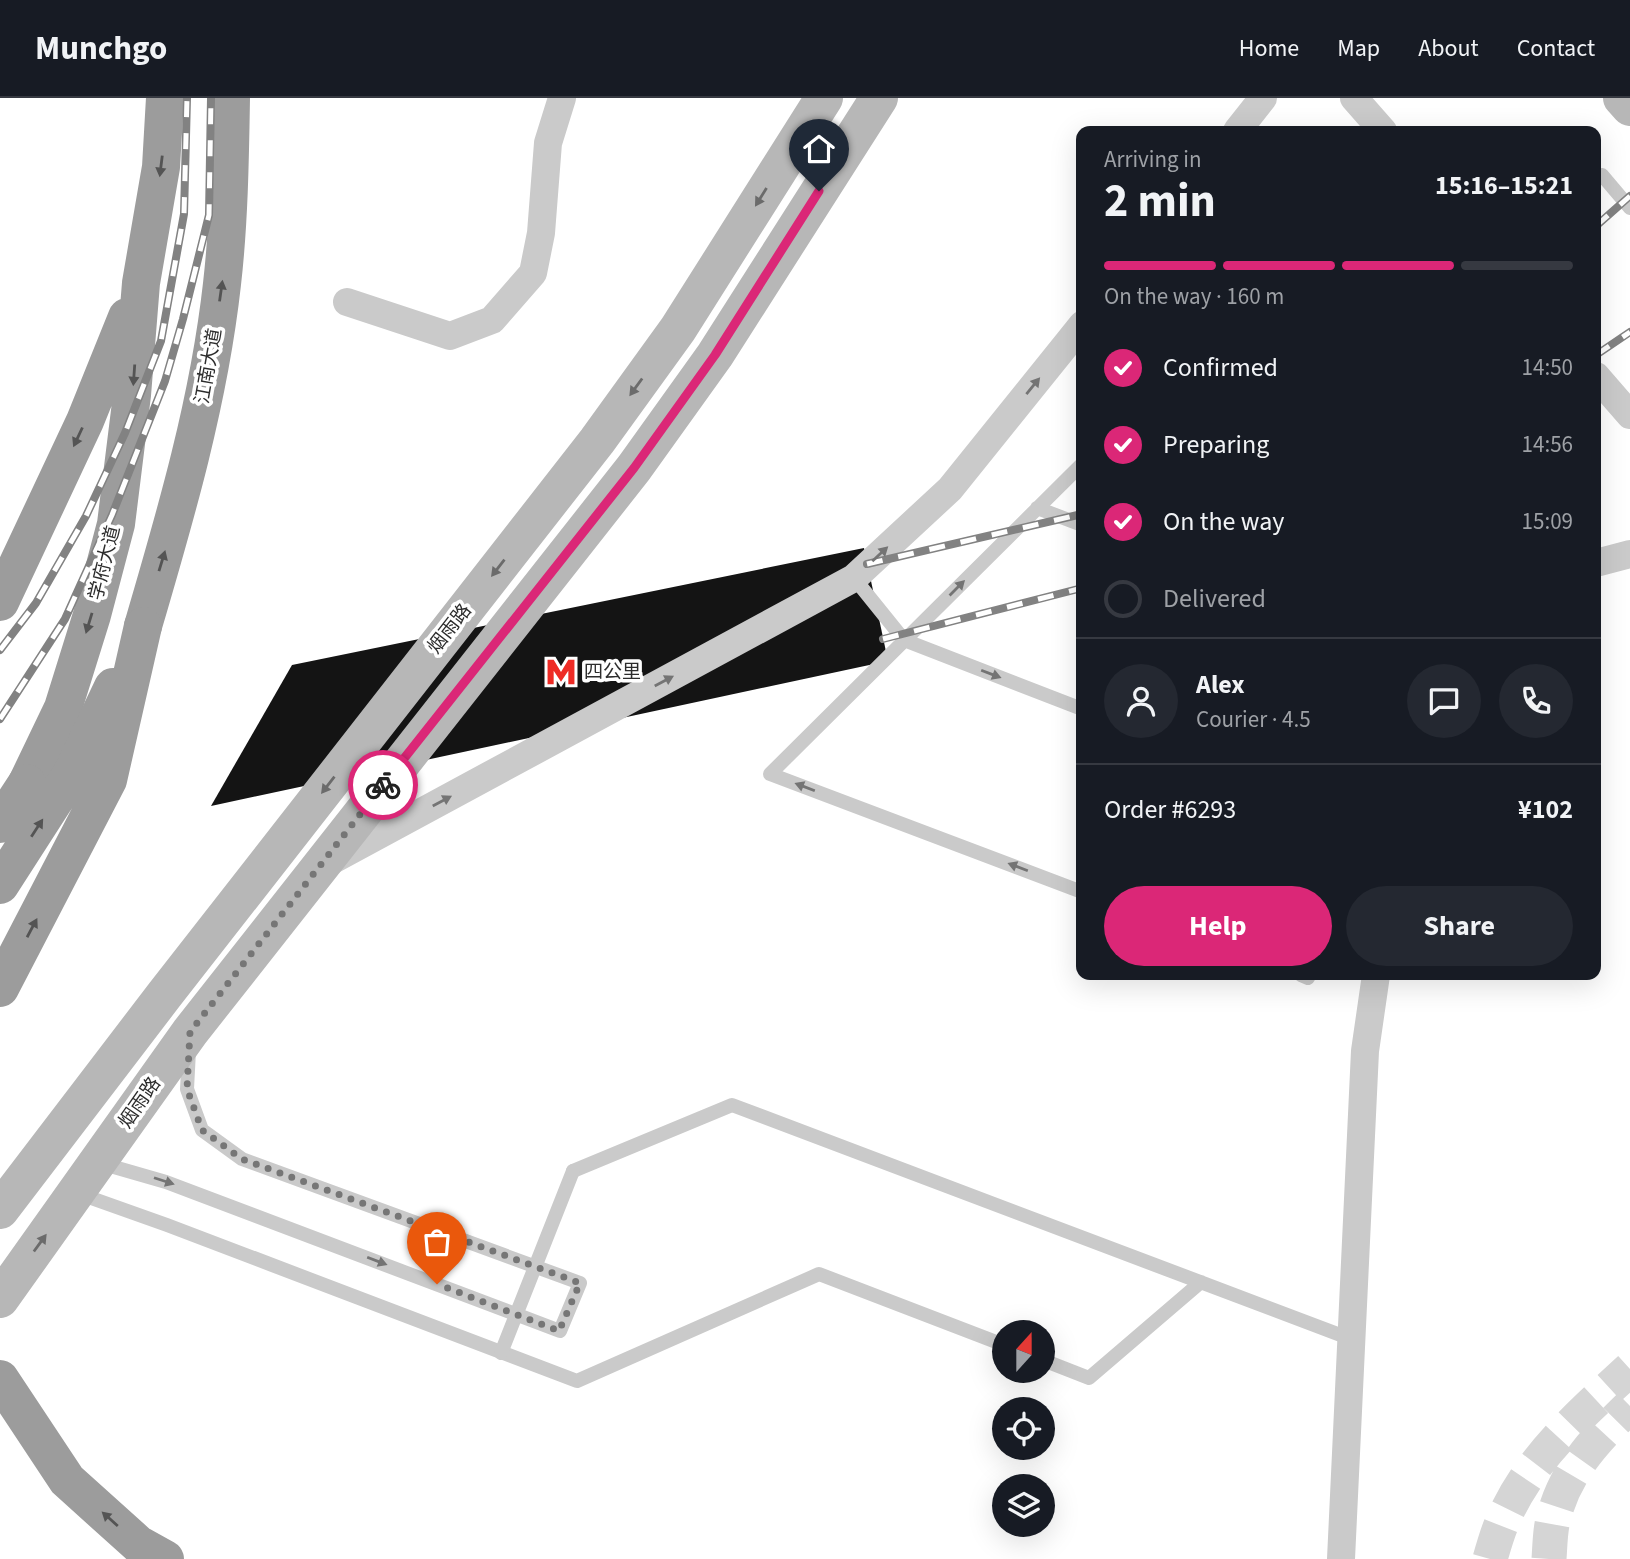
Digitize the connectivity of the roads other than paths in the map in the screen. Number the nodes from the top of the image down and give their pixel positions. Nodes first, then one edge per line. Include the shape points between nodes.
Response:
1 (165, 98) edge
2 (231, 98) edge
3 (562, 98) edge
4 (824, 98) edge
5 (879, 98) edge
6 (1264, 98) edge
7 (1354, 98) edge
8 (1622, 98) edge
9 (1630, 107) edge
10 (1241, 126) edge
11 (1379, 126) edge
12 (1601, 176) edge
13 (1630, 208) edge
14 (141, 283) junction
15 (347, 302) dead end
16 (1076, 332) edge
17 (1601, 382) edge
18 (1630, 415) edge
19 (1076, 470) edge
20 (1037, 508) junction
21 (1076, 523) edge
22 (1630, 554) edge
23 (1601, 562) edge
24 (854, 578) junction
25 (0, 602) edge
26 (143, 626) junction
27 (904, 640) junction
28 (1076, 707) edge
29 (0, 824) edge
30 (317, 868) junction
31 (0, 885) edge
32 (1076, 890) edge
33 (1375, 980) edge
34 (0, 988) edge
35 (190, 1032) junction
36 (98, 1163) junction
37 (76, 1193) junction
38 (0, 1210) edge
39 (1201, 1282) junction
40 (0, 1299) edge
41 (1351, 1339) junction
42 (992, 1340) edge
43 (501, 1353) junction
44 (1055, 1364) edge
45 (0, 1379) edge
46 (165, 1559) edge
47 (1341, 1559) edge

1 -> 14 highway via 161,167
26 -> 2 highway, 江南大道 via 206,384 222,284
3 - 15 street via 548,144 533,273 492,320 450,336
4 -> 38 main road, 烟雨路 via 678,329 597,441
5 - 30 main road, 烟雨路 via 715,355 634,468
6 - 10 street
7 - 11 street
8 - 9 main road
12 - 13 lane
14 -> 25 highway via 85,421
14 -> 29 highway, 学府大道, bridge via 116,524 62,708 27,783
24 -> 16 street via 950,489
17 - 18 street
19 - 20 lane
20 - 21 lane
27 -> 20 lane
22 - 23 street
24 - 27 lane
30 -> 24 street
31 -> 26 highway, bridge via 72,773
34 -> 26 highway, bridge via 108,780
27 -> 28 lane
32 -> 27 lane via 770,774
30 - 35 main road, 烟雨路
33 - 41 street via 1365,1051
35 - 36 main road, 烟雨路
36 -> 35 lane via 166,1182 559,1331 580,1283 242,1159 202,1130 187,1089
36 - 37 main road, 烟雨路
40 -> 37 main road, 烟雨路
37 - 43 lane
39 - 41 lane
39 - 43 lane, bridge via 732,1105 573,1171
39 - 44 lane via 1089,1377
41 - 47 street
42 - 43 lane via 819,1274 577,1381
46 -> 45 highway via 138,1544 67,1480

